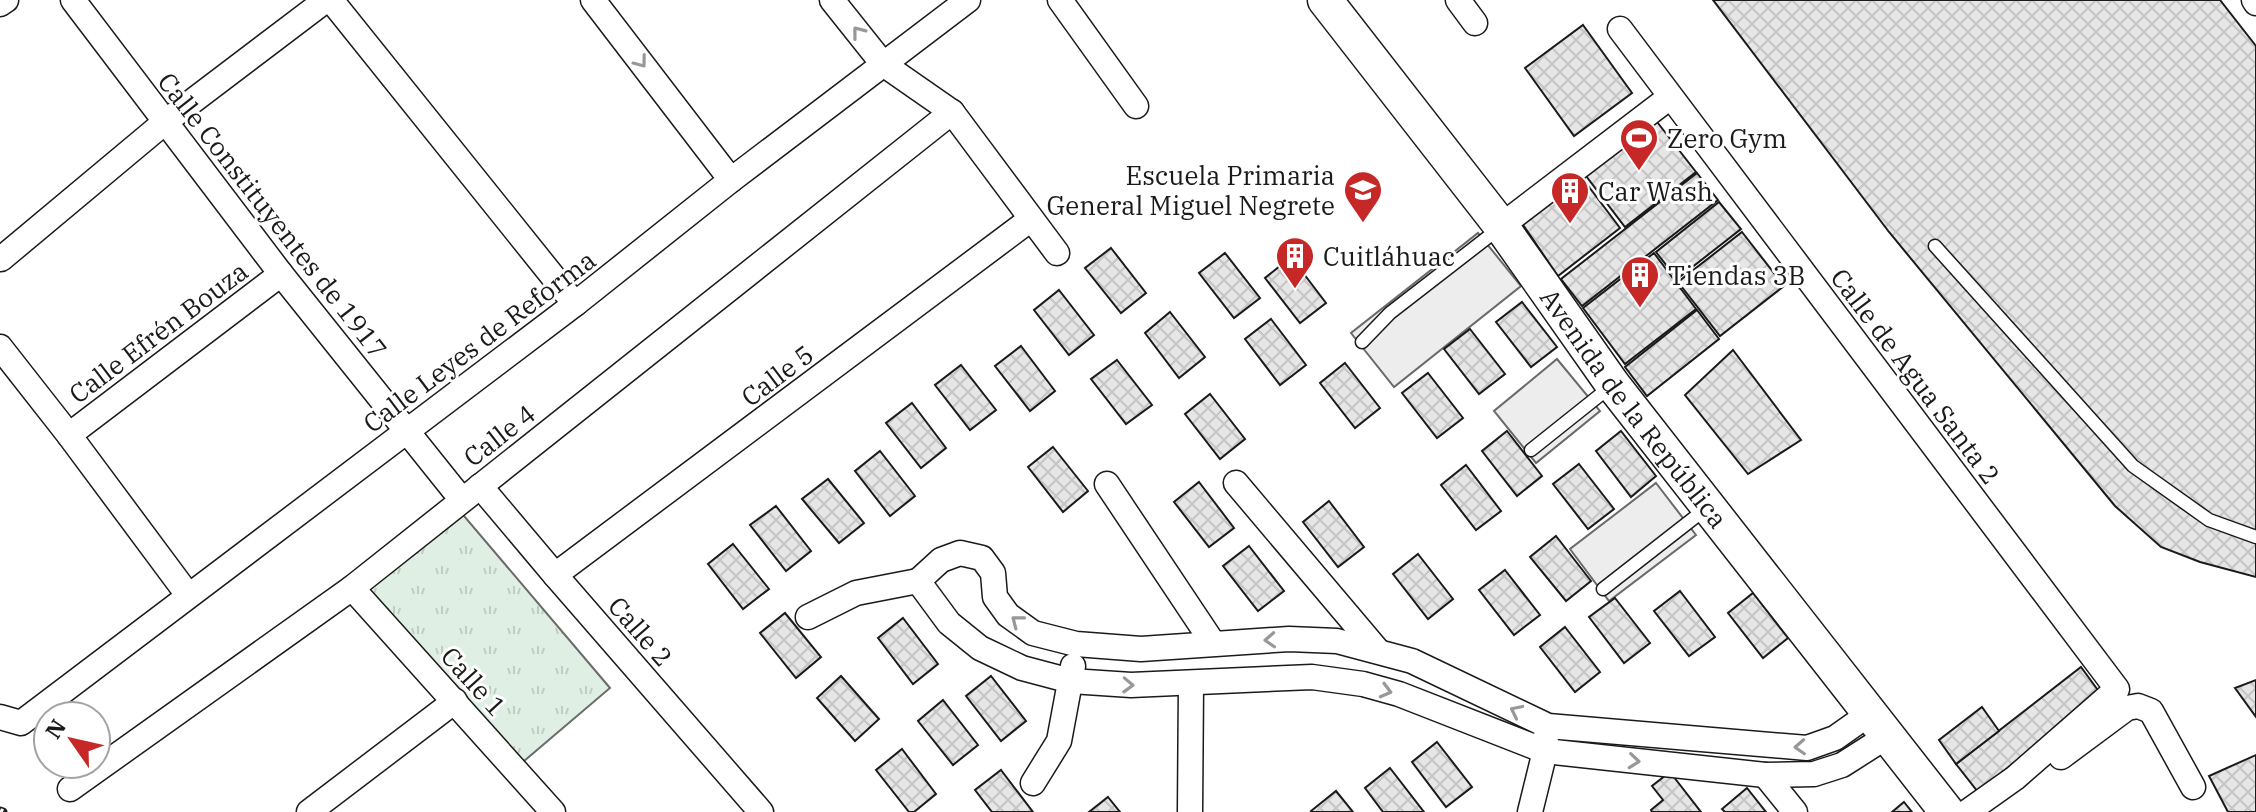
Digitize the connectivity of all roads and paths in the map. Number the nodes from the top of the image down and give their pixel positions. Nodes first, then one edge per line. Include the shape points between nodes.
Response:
1 (6, 0) edge
2 (73, 0) edge
3 (328, 0) edge
4 (593, 0) edge
5 (832, 0) edge
6 (968, 0) edge
7 (1060, 0) edge
8 (1325, 0) edge
9 (1458, 0) edge
10 (0, 4) edge
11 (1475, 23) dead end
12 (1620, 29) dead end
13 (883, 64) junction
14 (1670, 97) junction
15 (1136, 106) dead end
16 (952, 112) junction
17 (165, 122) junction
18 (731, 180) junction
19 (1031, 219) junction
20 (1501, 226) junction
21 (1935, 246) dead end
22 (1057, 253) dead end
23 (1, 259) edge
24 (281, 274) junction
25 (575, 304) junction
26 (1362, 342) dead end
27 (0, 347) edge
28 (1613, 385) junction
29 (406, 431) junction
30 (69, 435) junction
31 (1531, 450) dead end
32 (1236, 483) dead end
33 (1107, 484) dead end
34 (471, 493) junction
35 (1709, 507) junction
36 (2256, 537) edge
37 (555, 575) junction
38 (918, 581) junction
39 (352, 588) junction
40 (1603, 589) dead end
41 (188, 595) junction
42 (808, 617) dead end
43 (1213, 643) junction
44 (1076, 644) junction
45 (1378, 651) junction
46 (1071, 681) junction
47 (1191, 684) junction
48 (455, 701) junction
49 (11, 720) edge
50 (1877, 725) junction
51 (1548, 726) junction
52 (1545, 751) junction
53 (1765, 775) junction
54 (2015, 778) junction
55 (1033, 783) dead end
56 (2193, 787) dead end
57 (70, 789) dead end
58 (309, 812) edge
59 (553, 812) edge
60 (761, 812) edge
61 (1190, 812) edge
62 (1530, 812) edge
63 (1795, 812) edge
64 (1947, 812) edge
65 (1967, 812) edge

1 - 10 street
2 - 17 street, Calle Constituyentes de 1917
3 - 17 street
3 - 25 street
4 -> 18 street
13 -> 5 street
6 - 13 street, Calle Leyes de Reforma
7 - 15 street
8 - 20 main road, Avenida de la República
9 - 11 street
12 - 14 street, Calle de Agua Santa 2
13 - 16 street
13 - 18 street, Calle Leyes de Reforma
14 - 20 street
14 - 54 street, Calle de Agua Santa 2 via 2117,689
16 - 19 street
16 - 34 street, Calle 4
17 - 23 street
17 - 24 street, Calle Constituyentes de 1917
18 - 25 street, Calle Leyes de Reforma
19 - 22 street
19 - 37 street, Calle 5
20 - 26 lane via 1390,313
20 - 28 main road, Avenida de la República
21 - 36 lane via 2133,466 2209,520
24 - 29 street, Calle Constituyentes de 1917
24 - 30 street, Calle Efrén Bouza
25 - 29 street, Calle Leyes de Reforma
27 - 30 street
28 - 31 lane
28 - 35 main road, Avenida de la República
29 - 34 street, Calle Constituyentes de 1917
29 - 41 street, Calle Leyes de Reforma
30 - 41 street
32 - 45 street
33 - 43 street
34 - 37 street, Calle 2
34 - 39 street, Calle 4
35 - 40 lane
35 - 50 main road, Avenida de la República
37 - 60 street, Calle 2
38 - 42 street via 856,593
44 -> 38 street via 1033,633 1008,615 995,597 993,573 982,558 960,553 941,560
38 - 46 street via 949,623 980,648 1022,668
39 - 48 street, Calle 1
39 - 57 street, Calle 4
41 - 49 street, Calle Leyes de Reforma
43 - 44 street via 1141,649
45 -> 43 street via 1337,641
44 - 46 street
51 -> 45 street via 1412,661
46 -> 47 street
46 - 55 street via 1059,741
47 -> 52 street via 1274,677 1363,684
47 - 61 street
48 - 58 street
48 - 59 street, Calle 1
50 -> 51 street via 1807,748
50 - 53 street via 1842,765 1814,774
50 - 64 main road, Avenida de la República
51 - 52 street
52 -> 53 street
52 - 62 street
53 - 63 street
54 - 56 street via 2060,758 2127,708 2138,706 2151,711
54 - 65 street

